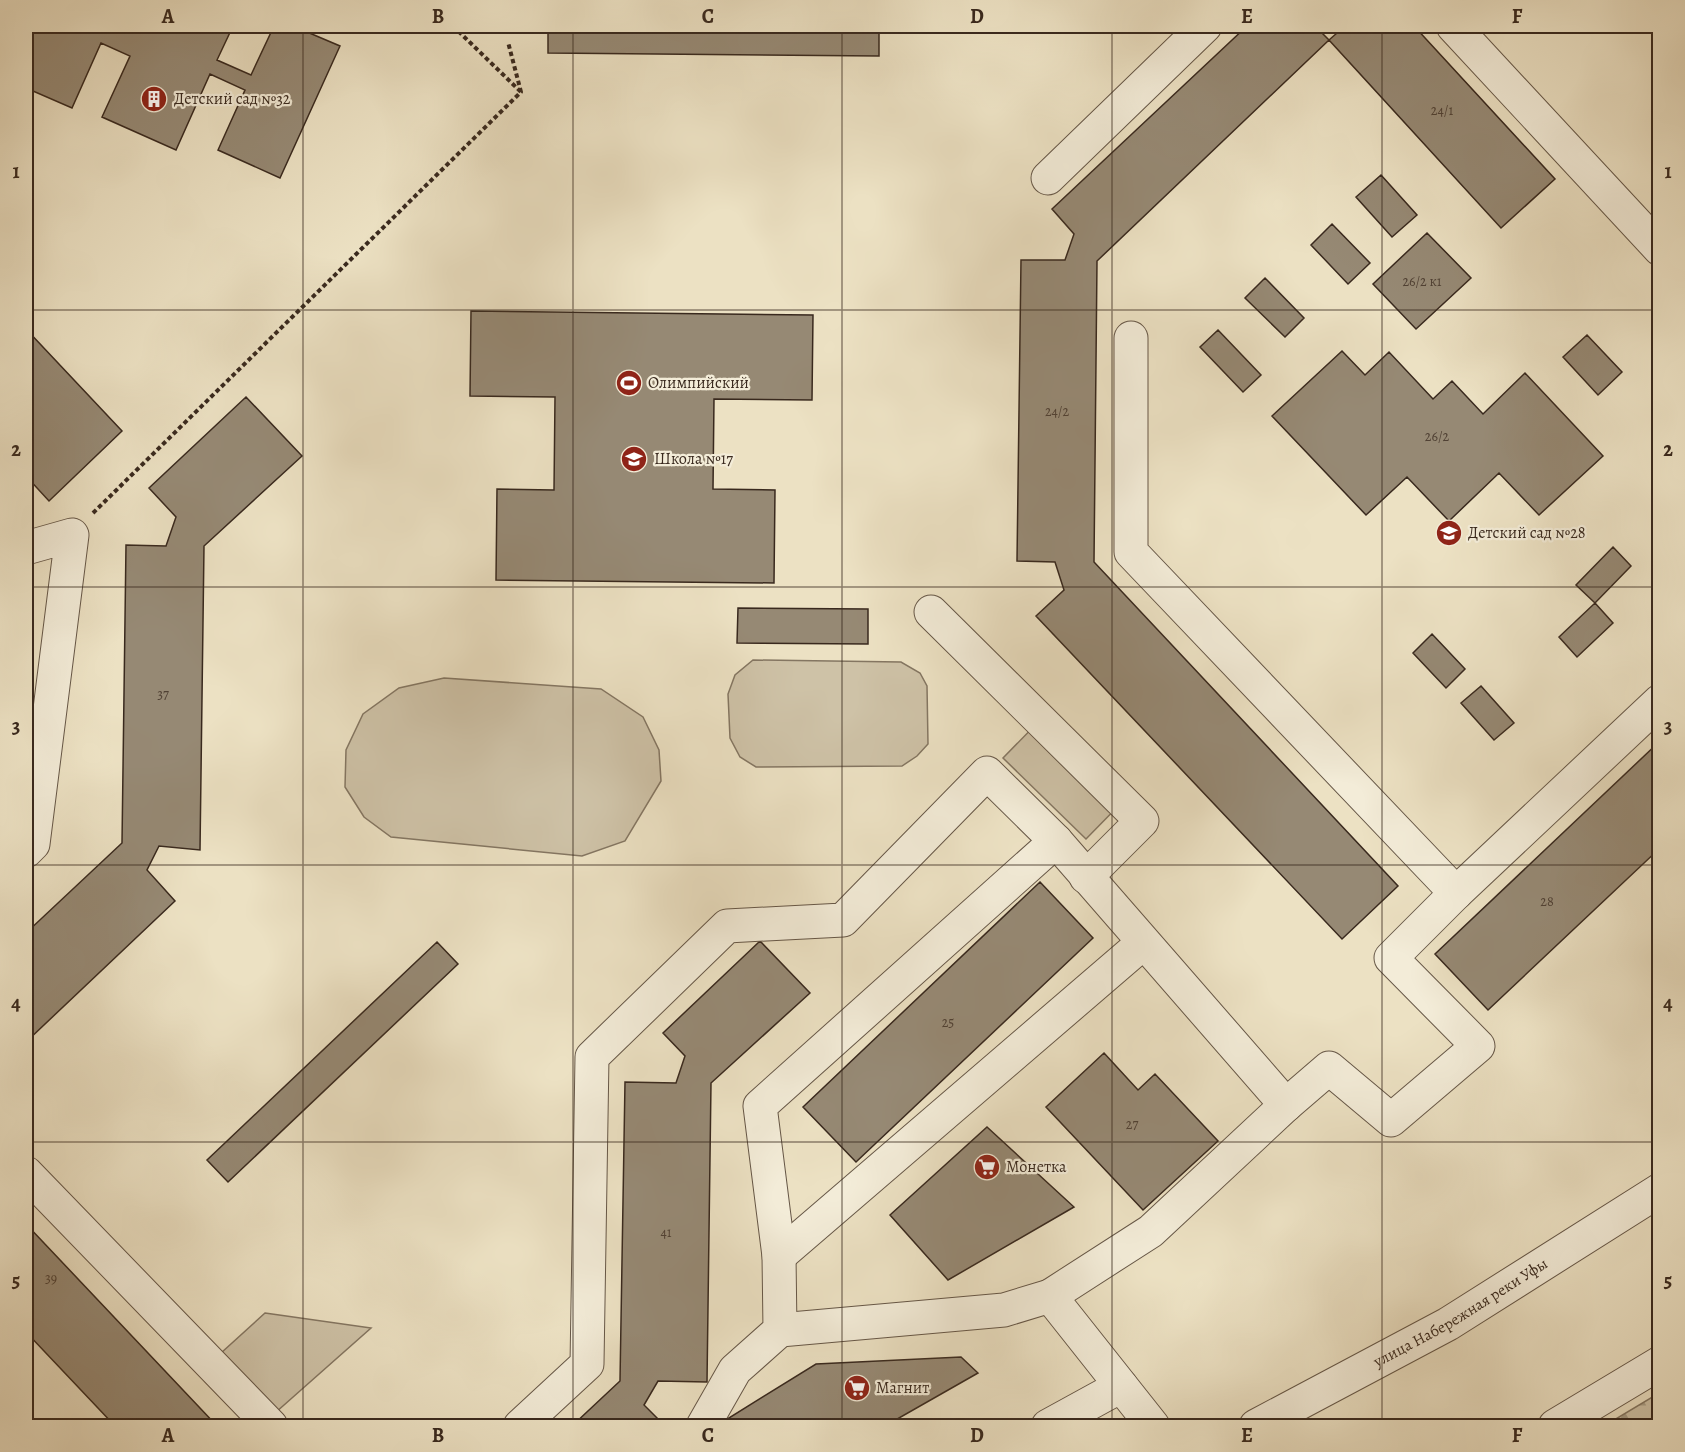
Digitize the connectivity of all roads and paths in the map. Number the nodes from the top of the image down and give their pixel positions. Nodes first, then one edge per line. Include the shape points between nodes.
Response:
1 (453, 26) edge
2 (1205, 26) edge
3 (1453, 26) edge
4 (508, 42) dead end
5 (521, 92) junction
6 (1048, 178) dead end
7 (1659, 249) edge
8 (1131, 338) dead end
9 (72, 535) junction
10 (26, 548) edge
11 (931, 612) dead end
12 (1659, 701) edge
13 (1056, 841) junction
14 (26, 851) edge
15 (1086, 877) junction
16 (1456, 892) junction
17 (1143, 943) junction
18 (1286, 1105) junction
19 (26, 1173) edge
20 (1659, 1190) edge
21 (779, 1256) junction
22 (1050, 1296) junction
23 (780, 1330) junction
24 (1659, 1363) edge
25 (1121, 1386) junction
26 (270, 1426) edge
27 (520, 1426) edge
28 (703, 1426) edge
29 (1048, 1426) edge
30 (1153, 1426) edge
31 (1256, 1426) edge
32 (1555, 1426) edge

1 - 5 path
2 - 6 street
3 - 7 street
4 - 5 path
5 - 9 path
8 - 16 street via 1131,552
9 - 10 street
9 - 14 street via 33,844
11 - 15 street via 1142,821
12 - 16 street
13 - 15 street
13 - 21 street via 760,1106
13 - 27 street via 987,773 843,920 727,926 592,1057 587,1364
15 - 17 street
16 - 18 street via 1391,958 1478,1046 1391,1120 1329,1068
17 - 18 street
17 - 21 street
18 - 22 street via 1151,1231
19 - 26 street
20 - 31 street, улица Набережная реки Уфы via 1448,1324
21 - 23 street
22 - 23 street via 1004,1310
22 - 25 street
23 - 28 street via 735,1370
24 - 32 street
25 - 29 street
25 - 30 street

